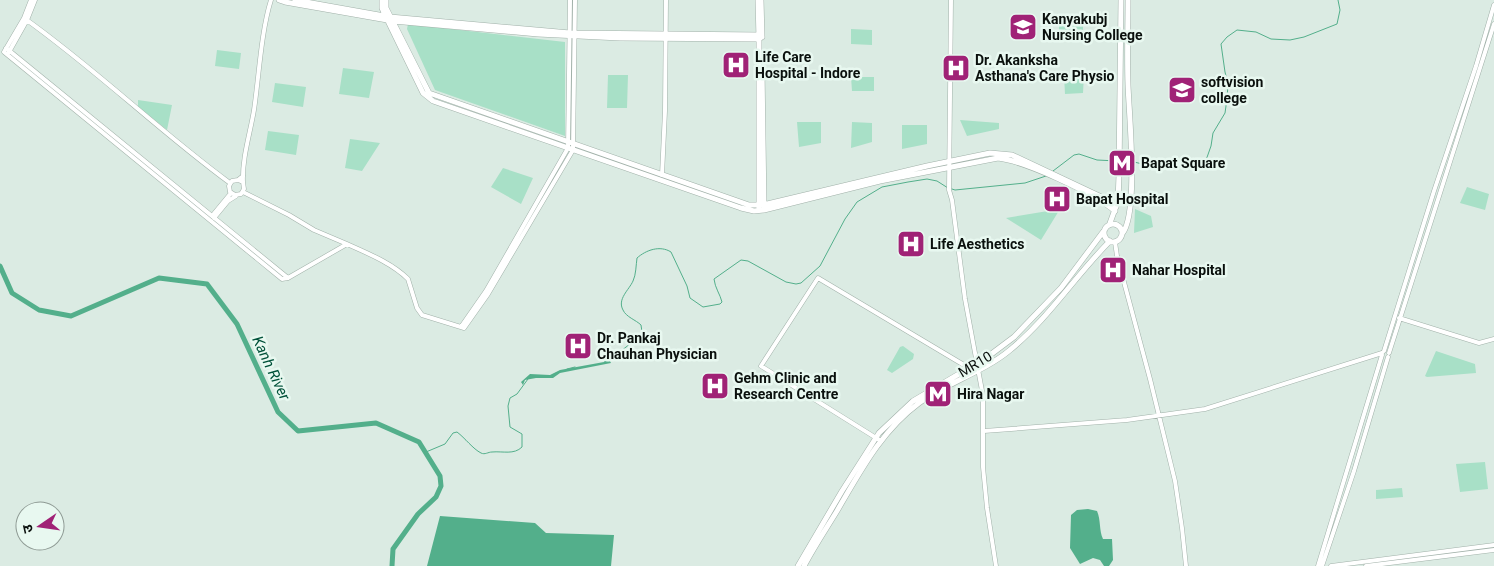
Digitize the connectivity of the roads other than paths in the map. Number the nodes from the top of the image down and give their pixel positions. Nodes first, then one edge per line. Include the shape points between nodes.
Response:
1 (33, 0) edge
2 (271, 0) edge
3 (279, 0) edge
4 (295, 0) edge
5 (382, 0) edge
6 (386, 0) edge
7 (570, 0) edge
8 (576, 0) edge
9 (666, 0) edge
10 (760, 0) edge
11 (951, 0) edge
12 (1121, 0) edge
13 (1128, 0) edge
14 (1494, 5) edge
15 (389, 18) junction
16 (25, 19) junction
17 (1494, 24) edge
18 (572, 35) junction
19 (665, 36) junction
20 (760, 37) junction
21 (571, 146) junction
22 (949, 164) junction
23 (662, 175) junction
24 (240, 181) junction
25 (230, 183) junction
26 (243, 192) junction
27 (231, 193) junction
28 (236, 196) junction
29 (1130, 204) junction
30 (1116, 206) junction
31 (761, 208) junction
32 (212, 218) junction
33 (1110, 223) junction
34 (1104, 232) junction
35 (1122, 234) junction
36 (1113, 242) junction
37 (347, 244) junction
38 (1394, 317) junction
39 (1401, 319) junction
40 (1494, 339) edge
41 (1383, 353) junction
42 (1389, 355) junction
43 (968, 368) junction
44 (976, 368) junction
45 (1159, 415) junction
46 (984, 431) junction
47 (876, 437) junction
48 (881, 440) junction
49 (1494, 545) edge
50 (1494, 550) edge
51 (798, 566) edge
52 (804, 566) edge
53 (996, 566) edge
54 (1186, 566) edge
55 (1317, 566) edge
56 (1322, 566) edge
57 (1331, 566) edge
58 (1366, 566) edge

1 - 16 street
2 - 24 street
3 - 15 main road
4 - 15 main road
5 - 15 main road via 382,8
6 - 15 main road
7 - 18 street
8 - 18 street
9 - 19 street
10 - 20 main road
11 - 22 street
12 - 30 main road via 1120,167
13 - 29 main road
14 - 38 street
15 - 18 main road
15 - 21 main road via 428,93
16 - 25 street
16 - 32 street via 8,51
17 - 39 street
18 - 19 main road
18 - 21 street
19 - 20 main road
19 - 23 street
20 - 31 main road
21 - 23 main road
21 - 31 main road via 741,208
21 - 37 street via 492,288 463,327 422,314 405,276
22 - 30 main road via 990,153 1012,155
22 - 31 main road
22 - 44 street via 949,190
23 - 31 main road
24 - 25 street
24 - 26 street via 244,186
25 - 27 street
26 - 28 street
26 - 37 street
27 - 28 street
27 - 32 street
28 - 32 street
29 - 30 main road
29 - 35 main road via 1129,222
30 - 33 main road
32 - 37 street via 282,279
33 - 34 main road
33 - 35 main road via 1120,226
34 - 36 main road via 1104,237
34 - 44 main road, MR10 via 1072,276 1026,326
35 - 36 main road
36 - 44 main road, MR10 via 1032,330 1001,357
36 - 45 street
38 - 39 street
38 - 41 street
39 - 40 street via 1479,343
39 - 42 street
41 - 42 street
41 - 45 street via 1213,406
41 - 55 street
42 - 56 street
43 - 44 main road, MR10
43 - 44 street
43 - 47 main road, MR10 via 914,401
43 - 47 street via 818,278 761,366
44 - 46 street via 983,397
44 - 48 main road, MR10 via 919,403
45 - 46 street
45 - 54 street via 1177,492
46 - 53 street via 983,467
47 - 48 street
47 - 51 main road, MR10
48 - 52 main road, MR10
49 - 57 street
50 - 58 street
55 - 56 street

